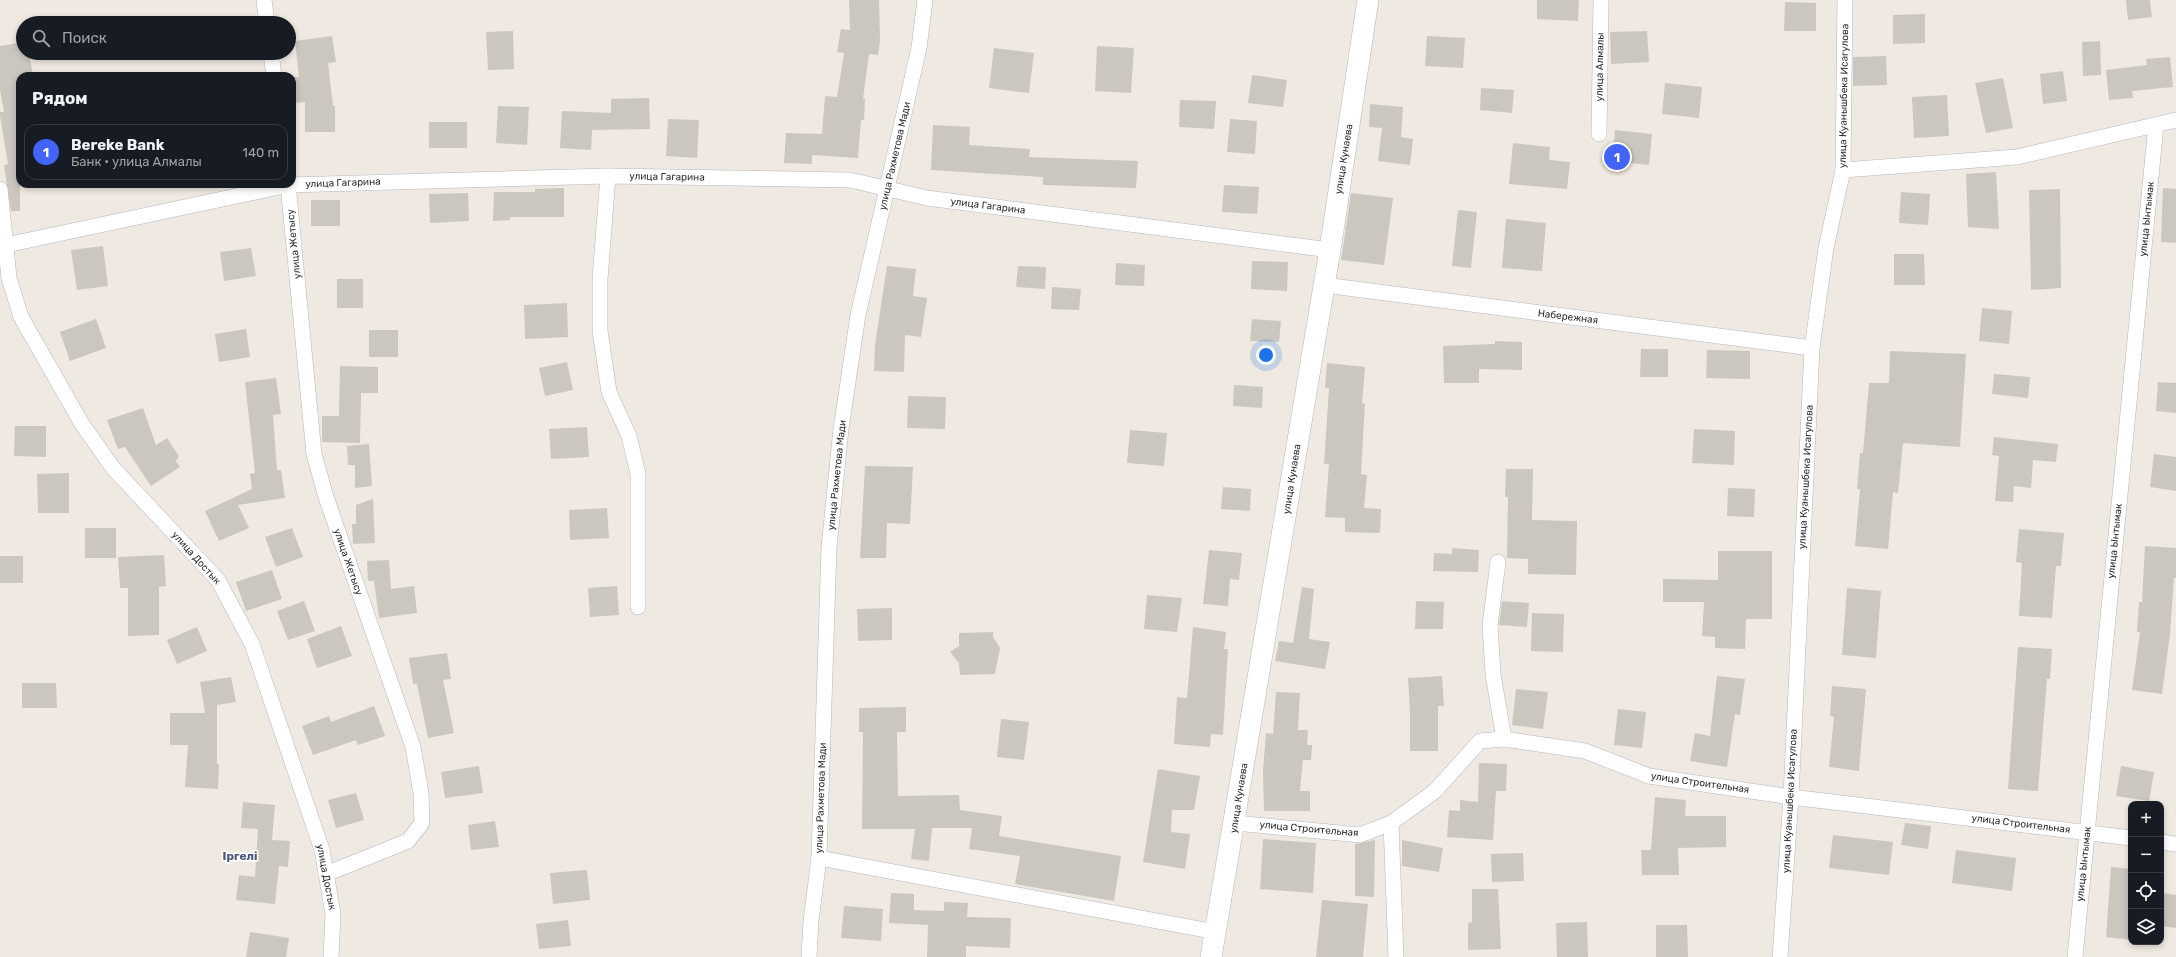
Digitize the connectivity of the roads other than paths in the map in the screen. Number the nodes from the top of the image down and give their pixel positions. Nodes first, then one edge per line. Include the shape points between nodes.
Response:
1 (264, 0) edge
2 (926, 0) edge
3 (1368, 0) edge
4 (1601, 0) edge
5 (1846, 0) edge
6 (266, 16) edge
7 (272, 60) edge
8 (273, 72) edge
9 (2176, 120) edge
10 (2156, 125) junction
11 (1599, 134) dead end
12 (1843, 170) junction
13 (608, 176) junction
14 (296, 184) edge
15 (270, 188) edge
16 (288, 188) edge
17 (0, 190) edge
18 (887, 190) junction
19 (6, 245) junction
20 (1330, 250) junction
21 (1324, 285) junction
22 (1812, 348) junction
23 (1498, 562) dead end
24 (638, 607) dead end
25 (1504, 739) junction
26 (1791, 796) junction
27 (1235, 823) junction
28 (1391, 823) junction
29 (2087, 832) junction
30 (2128, 838) edge
31 (2164, 842) edge
32 (2176, 844) edge
33 (819, 858) junction
34 (326, 874) junction
35 (1216, 932) junction
36 (332, 957) edge
37 (808, 957) edge
38 (1212, 957) edge
39 (1396, 957) edge
40 (1780, 957) edge
41 (2074, 957) edge

1 - 6 street
2 - 18 street, улица Рахметова Мади via 920,48
3 - 20 main road, улица Кунаева
4 - 11 street, улица Алмалы
5 - 12 street, улица Куанышбека Исагулова
7 - 8 street
9 - 10 street
10 - 12 street via 2017,157
10 - 29 street, улица Ынтымак
12 - 22 street, улица Куанышбека Исагулова via 1826,248
13 - 14 street, улица Гагарина
13 - 18 street, улица Гагарина via 850,180
13 - 24 street via 600,279 600,331 609,392 630,436 638,474
15 - 19 street, улица Гагарина
16 - 34 street, улица Жетысу via 314,454 326,497 413,747 421,793 422,823 408,841
17 - 19 street, улица Достык
18 - 20 street, улица Гагарина via 927,198
18 - 33 street, улица Рахметова Мади via 858,316 841,429 829,547
19 - 34 street, улица Достык via 9,278 21,317 82,424 113,468 218,580 252,644 322,850
20 - 21 main road, улица Кунаева
21 - 22 street, Набережная
21 - 27 main road, улица Кунаева
22 - 26 street, улица Куанышбека Исагулова
23 - 25 street via 1490,625 1493,674
25 - 26 street, улица Строительная via 1585,751 1649,776
25 - 28 street, улица Строительная via 1480,741 1435,791
26 - 29 street, улица Строительная
26 - 40 street, улица Куанышбека Исагулова
27 - 28 street, улица Строительная via 1360,835
27 - 35 main road, улица Кунаева
28 - 39 street
29 - 30 street, улица Строительная
29 - 41 street, улица Ынтымак
31 - 32 street
33 - 35 street
33 - 37 street, улица Рахметова Мади
34 - 36 street, улица Достык via 333,914
35 - 38 main road, улица Кунаева

